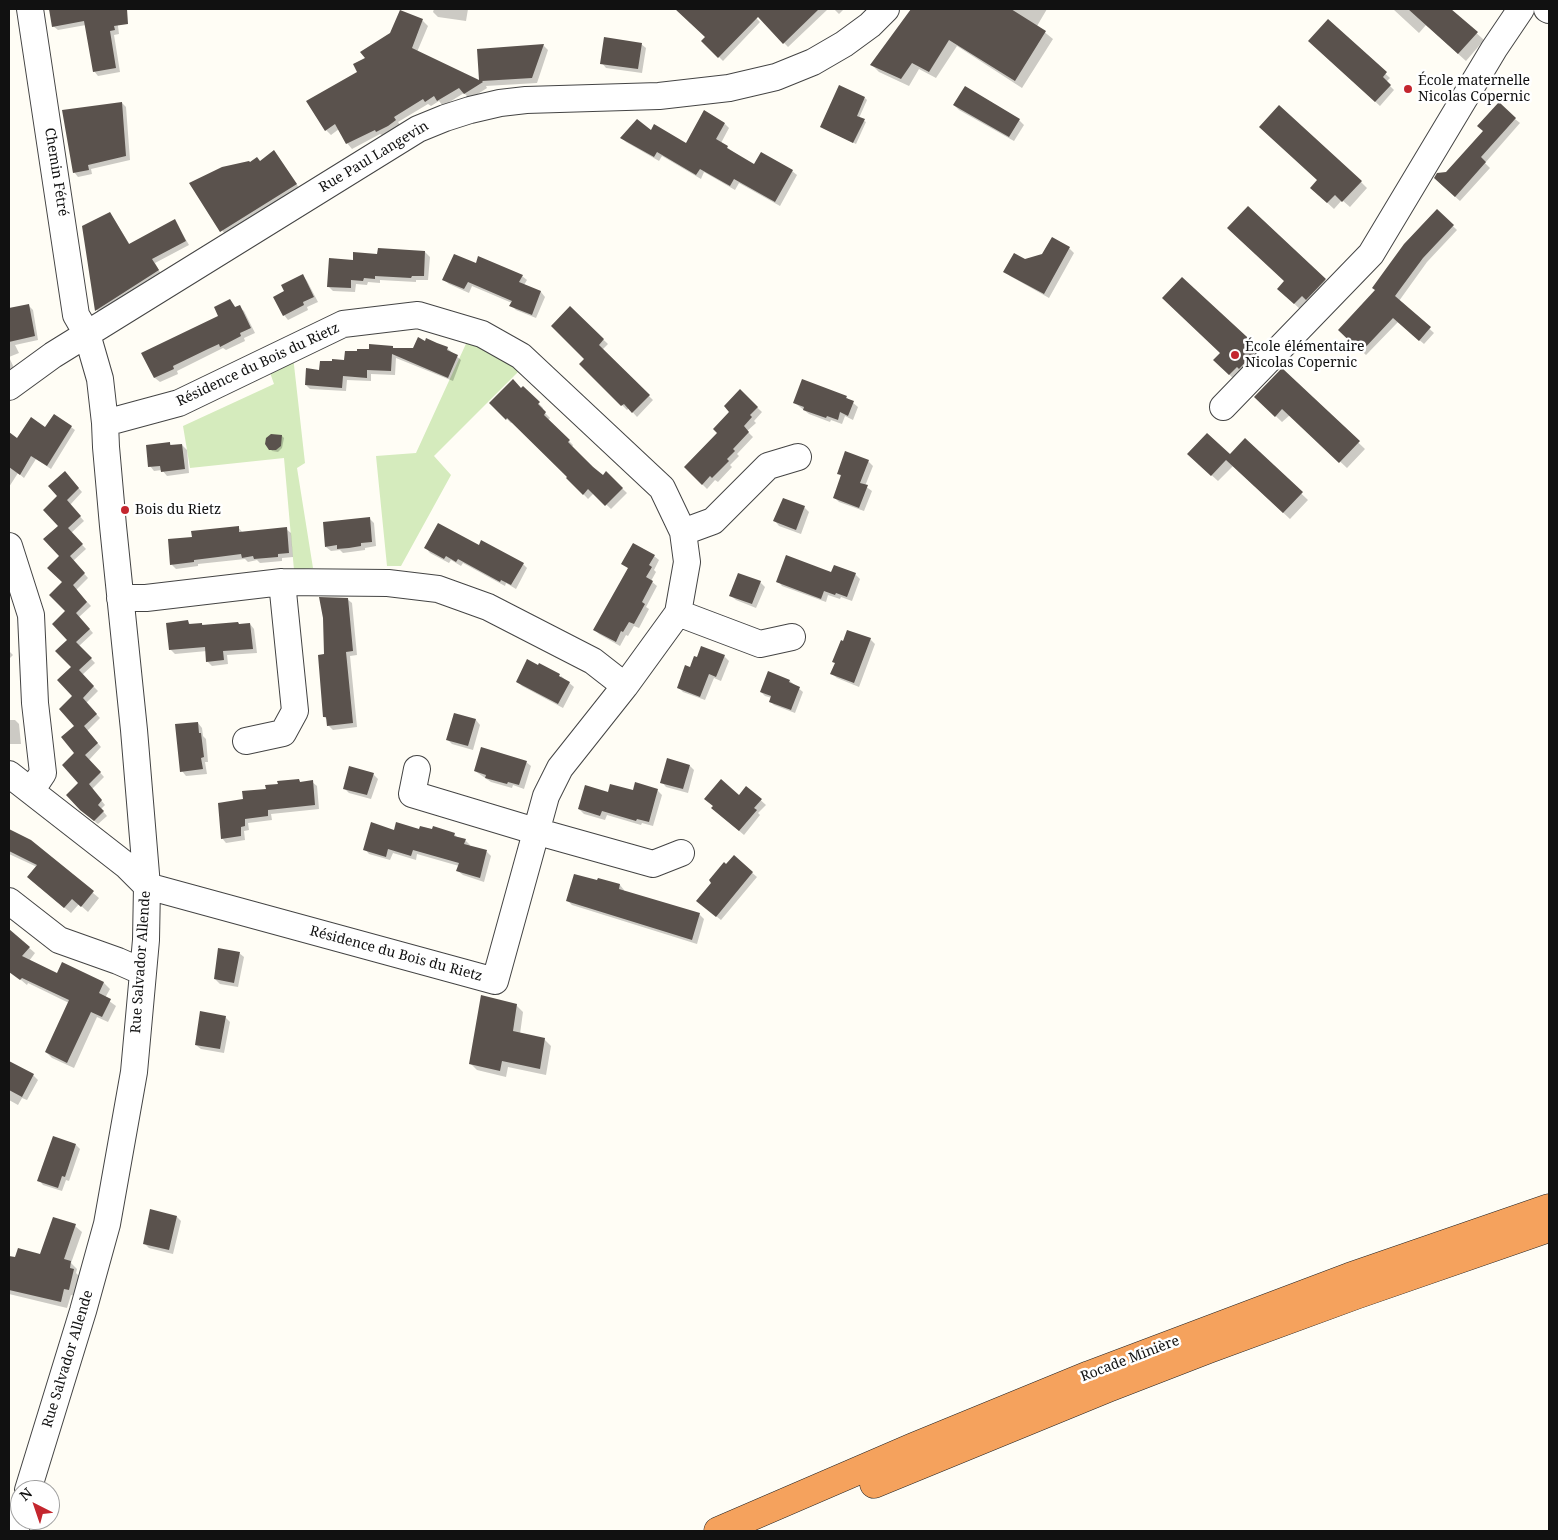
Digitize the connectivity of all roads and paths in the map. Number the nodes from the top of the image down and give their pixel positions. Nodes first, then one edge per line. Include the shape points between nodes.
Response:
1 (30, 9) edge
2 (886, 9) edge
3 (1521, 9) edge
4 (87, 334) junction
5 (9, 387) edge
6 (1223, 407) dead end
7 (106, 423) junction
8 (798, 457) dead end
9 (684, 532) junction
10 (9, 546) edge
11 (282, 582) junction
12 (120, 598) junction
13 (678, 613) junction
14 (792, 637) dead end
15 (625, 686) junction
16 (246, 741) dead end
17 (417, 769) dead end
18 (9, 774) edge
19 (31, 792) junction
20 (536, 832) junction
21 (681, 853) dead end
22 (146, 886) junction
23 (9, 901) edge
24 (143, 972) junction
25 (1549, 1208) edge
26 (1549, 1228) edge
27 (31, 1480) edge
28 (718, 1531) edge
29 (762, 1531) edge

1 - 4 street, Chemin Fétré via 76,315
2 - 4 street, Rue Paul Langevin via 838,48 776,77 730,88 659,96 500,103 445,118 418,129
3 - 6 street via 1371,254
4 - 5 street, Rue Paul Langevin via 53,354
4 - 7 street, Rue Salvador Allende via 100,379
7 - 9 street, Résidence du Bois du Rietz via 179,404 343,324 418,315 482,334 521,356 662,488
7 - 12 street, Rue Salvador Allende
8 - 9 street via 768,466 713,521
9 - 13 street, Résidence du Bois du Rietz via 687,562
10 - 19 street via 31,615 43,774
11 - 12 street via 146,598
11 - 15 street via 388,584 438,589 488,607 593,661
11 - 16 street via 295,710 283,733
12 - 22 street, Rue Salvador Allende
13 - 14 street via 760,644
13 - 15 street, Résidence du Bois du Rietz
15 - 20 street, Résidence du Bois du Rietz via 560,768 546,796
17 - 20 street via 412,794
18 - 19 street
19 - 22 street via 127,866
20 - 21 street via 653,864
20 - 22 street, Résidence du Bois du Rietz via 495,981
22 - 24 street, Rue Salvador Allende
23 - 24 street via 59,940
24 - 27 street, Rue Salvador Allende via 134,1072 107,1224 84,1311
25 - 28 highway, Rocade Minière via 1340,1280 1089,1375
26 - 29 highway, Rocade Minière via 1154,1370

